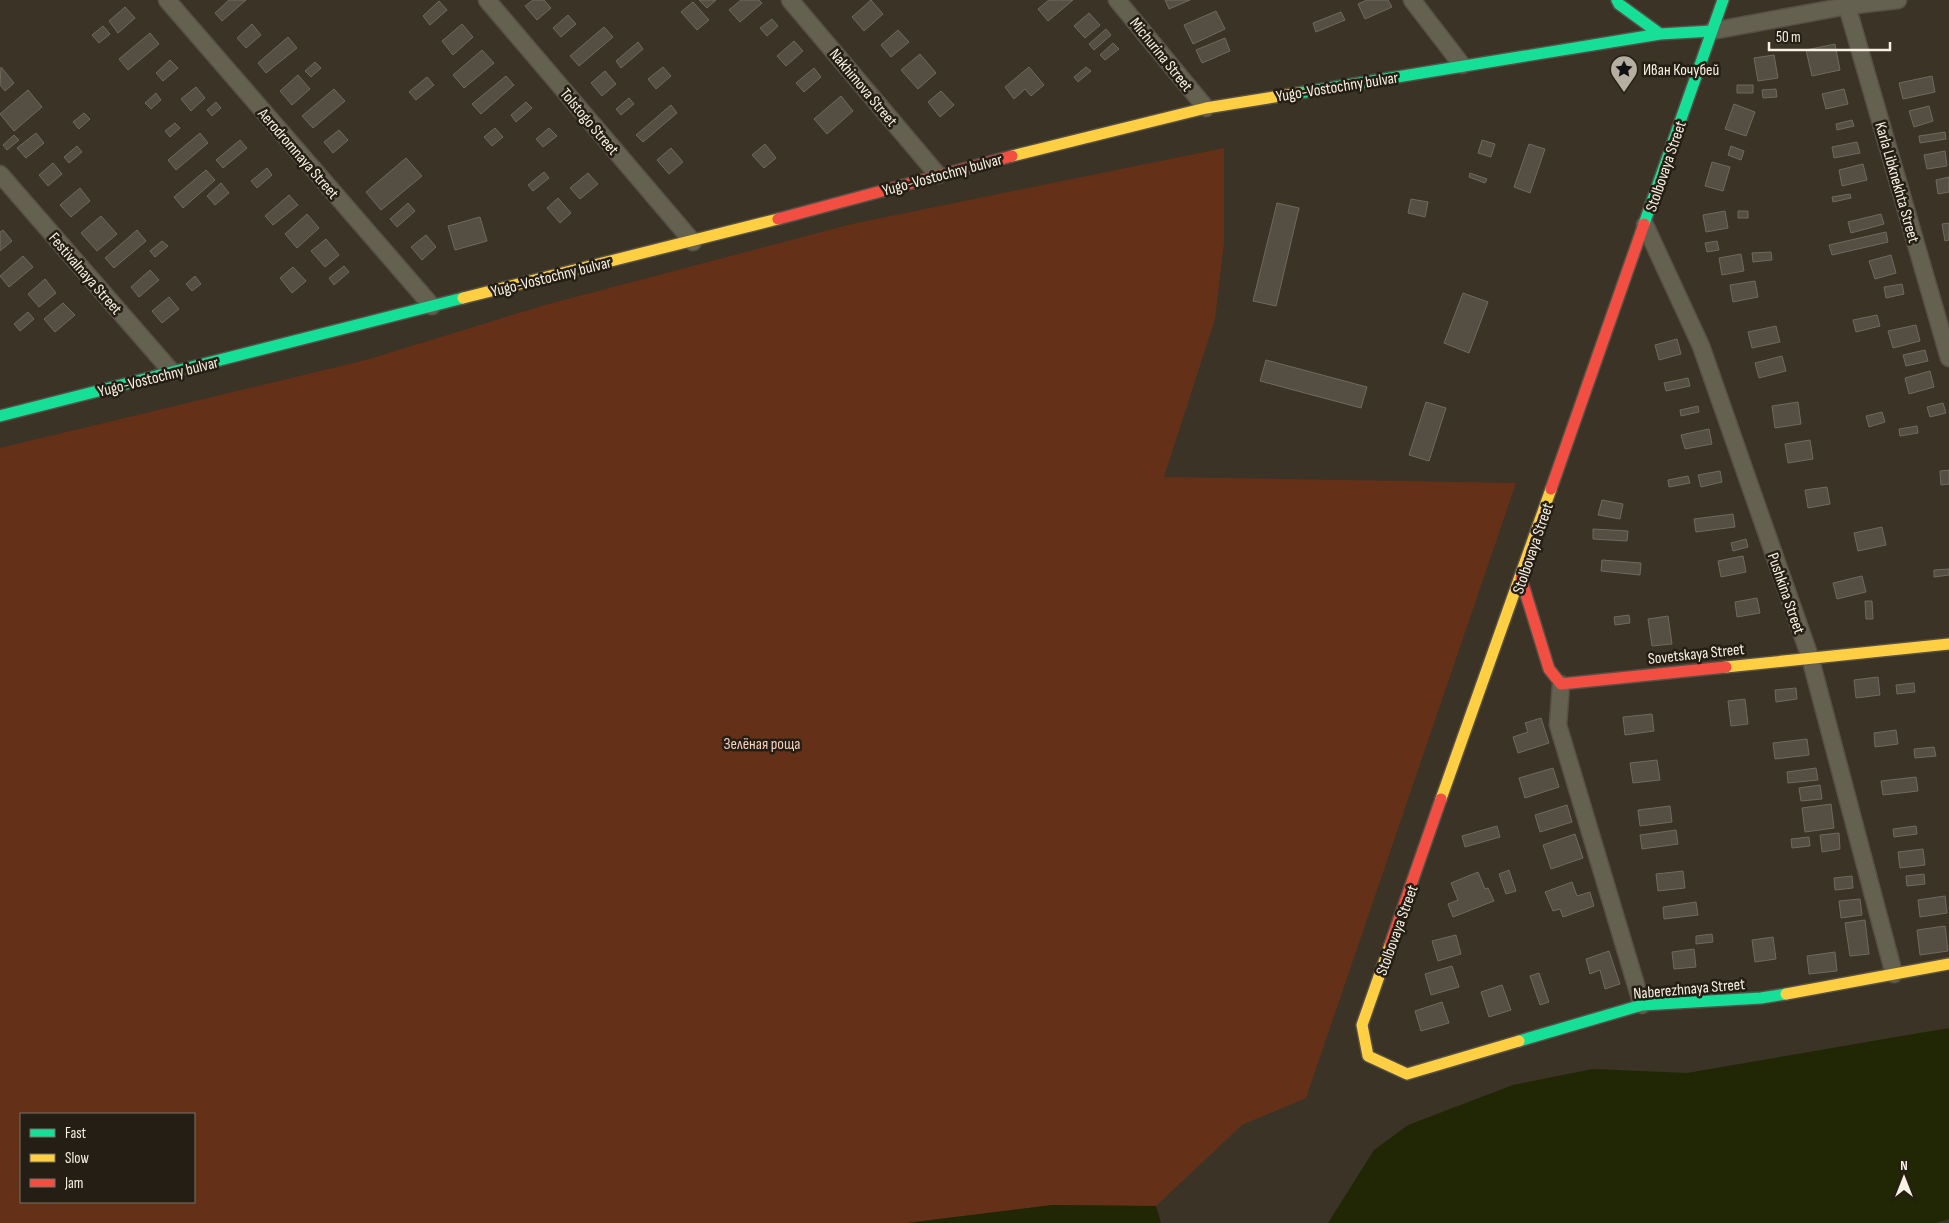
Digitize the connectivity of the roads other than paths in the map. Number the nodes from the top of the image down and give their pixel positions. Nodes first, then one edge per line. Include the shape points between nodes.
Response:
1 (167, 0) edge
2 (487, 0) edge
3 (790, 0) edge
4 (1117, 0) edge
5 (1412, 0) edge
6 (1617, 0) edge
7 (1723, 0) edge
8 (1898, 0) edge
9 (1847, 6) junction
10 (1712, 31) junction
11 (1660, 34) junction
12 (1462, 65) junction
13 (1206, 108) junction
14 (0, 174) edge
15 (938, 175) junction
16 (1645, 225) junction
17 (693, 242) junction
18 (432, 306) junction
19 (1949, 358) edge
20 (172, 372) junction
21 (0, 416) edge
22 (1521, 578) junction
23 (1949, 644) edge
24 (1810, 658) junction
25 (1561, 684) junction
26 (1949, 964) edge
27 (1894, 974) junction
28 (1642, 1005) junction
29 (1407, 1074) joint

1 - 18 street, Aerodromnaya Street
2 - 17 street, Tolstogo Street
3 - 15 street, Nakhimova Street
4 - 13 street, Michurina Street
5 - 12 street
6 - 11 street
7 - 10 street, Stolbovaya Street
8 - 9 street, Yugo-Vostochny bulvar
9 - 10 street, Yugo-Vostochny bulvar
9 - 19 street, Karla Libknekhta Street
10 - 11 street, Yugo-Vostochny bulvar
10 - 16 street, Stolbovaya Street
11 - 12 street, Yugo-Vostochny bulvar
12 - 13 street, Yugo-Vostochny bulvar
13 - 15 street, Yugo-Vostochny bulvar
14 - 20 street, Festivalnaya Street
15 - 17 street, Yugo-Vostochny bulvar
16 - 22 street, Stolbovaya Street
16 - 24 street, Pushkina Street via 1701,346
17 - 18 street, Yugo-Vostochny bulvar
18 - 20 street, Yugo-Vostochny bulvar
20 - 21 street, Yugo-Vostochny bulvar
22 - 25 street via 1549,669
22 - 29 street, Stolbovaya Street via 1362,1025 1368,1056
23 - 24 street, Sovetskaya Street
24 - 25 street, Sovetskaya Street
24 - 27 street, Pushkina Street
25 - 28 street via 1558,725
26 - 27 street, Naberezhnaya Street
27 - 28 street, Naberezhnaya Street via 1761,998
28 - 29 street, Naberezhnaya Street

